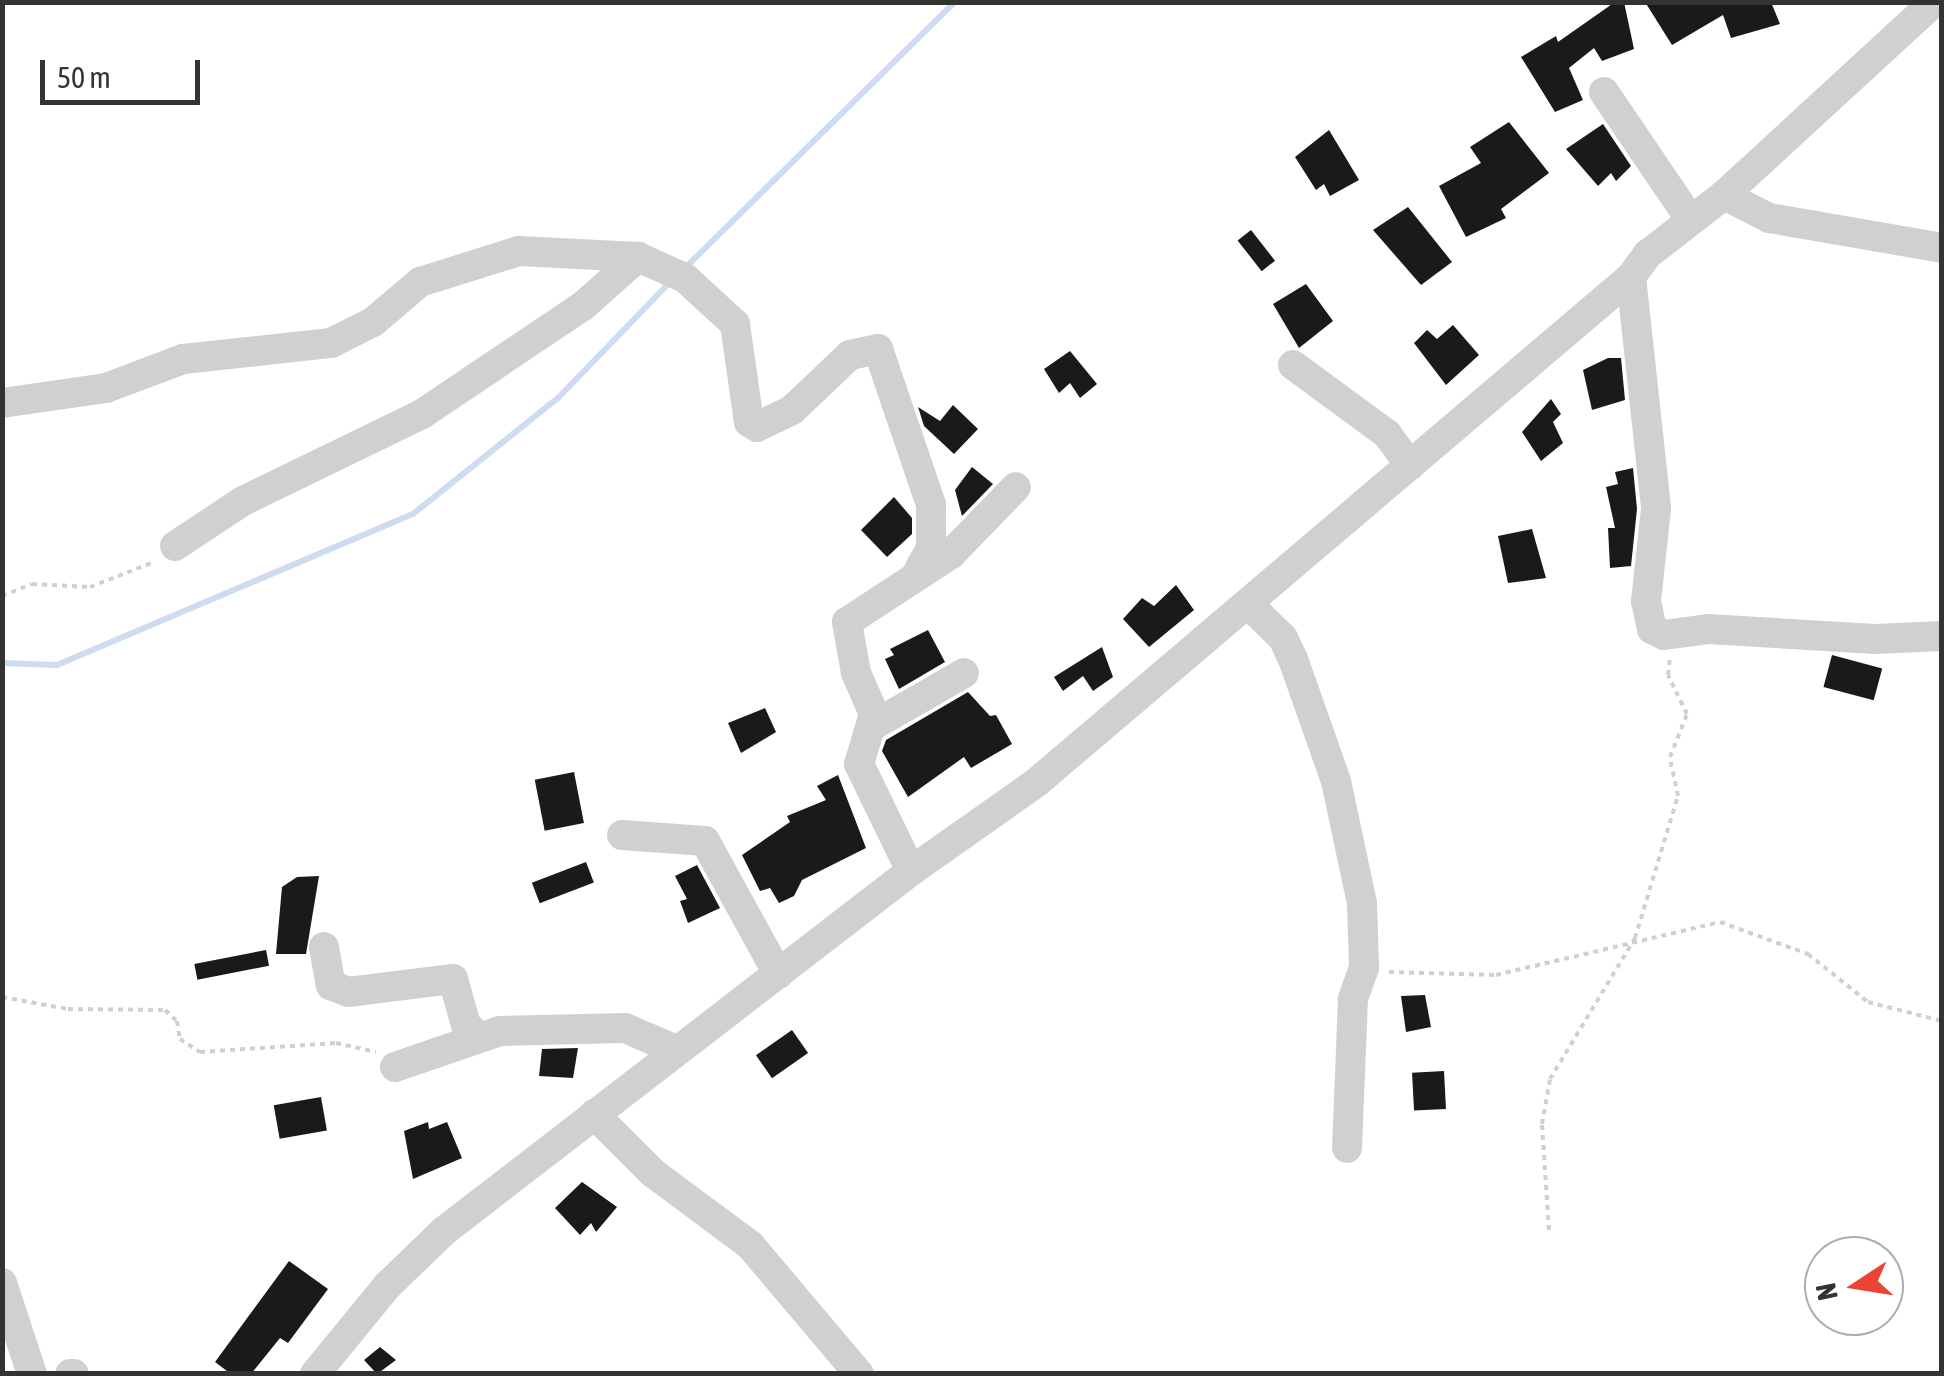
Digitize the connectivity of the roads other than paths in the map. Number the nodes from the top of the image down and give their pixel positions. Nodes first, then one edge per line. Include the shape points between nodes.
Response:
1 (1934, 2) edge
2 (1604, 92) dead end
3 (1724, 195) junction
4 (1690, 219) junction
5 (1942, 248) edge
6 (638, 257) junction
7 (1630, 277) junction
8 (1294, 365) dead end
9 (2, 404) edge
10 (1410, 466) junction
11 (1016, 487) dead end
12 (170, 550) road end
13 (919, 570) junction
14 (1249, 605) junction
15 (1942, 636) edge
16 (964, 673) dead end
17 (872, 726) junction
18 (622, 836) dead end
19 (910, 871) junction
20 (324, 947) dead end
21 (778, 974) junction
22 (477, 1035) junction
23 (676, 1050) junction
24 (395, 1067) road end
25 (594, 1114) junction
26 (1347, 1148) dead end
27 (2, 1283) edge
28 (32, 1374) edge
29 (314, 1374) edge
30 (858, 1374) edge

1 - 3 street
2 - 4 street
3 - 4 street
3 - 5 street via 1769,218
4 - 7 street
6 - 9 street via 519,251 420,282 372,322 331,343 183,358 106,388
6 - 12 street via 583,306 422,414 243,501
6 - 13 street via 685,278 735,324 749,422 757,428 792,410 850,355 878,348 931,505 930,548
7 - 10 street
7 - 15 street via 1656,508 1646,600 1652,629 1664,636 1708,630 1876,640
8 - 10 street via 1387,434
10 - 14 street
11 - 13 street via 951,554
13 - 17 street via 847,622
14 - 19 street via 1037,782
14 - 26 street via 1294,659 1336,781 1362,904 1364,968 1353,999
16 - 17 street
17 - 19 street via 858,749 858,764
18 - 21 street via 705,842
19 - 21 street
20 - 22 street via 331,986 348,992 453,979 466,1025
21 - 23 street
22 - 23 street via 625,1028
22 - 24 street
23 - 25 street
25 - 29 street via 444,1231 387,1286
25 - 30 street via 653,1173 750,1245
27 - 28 street

